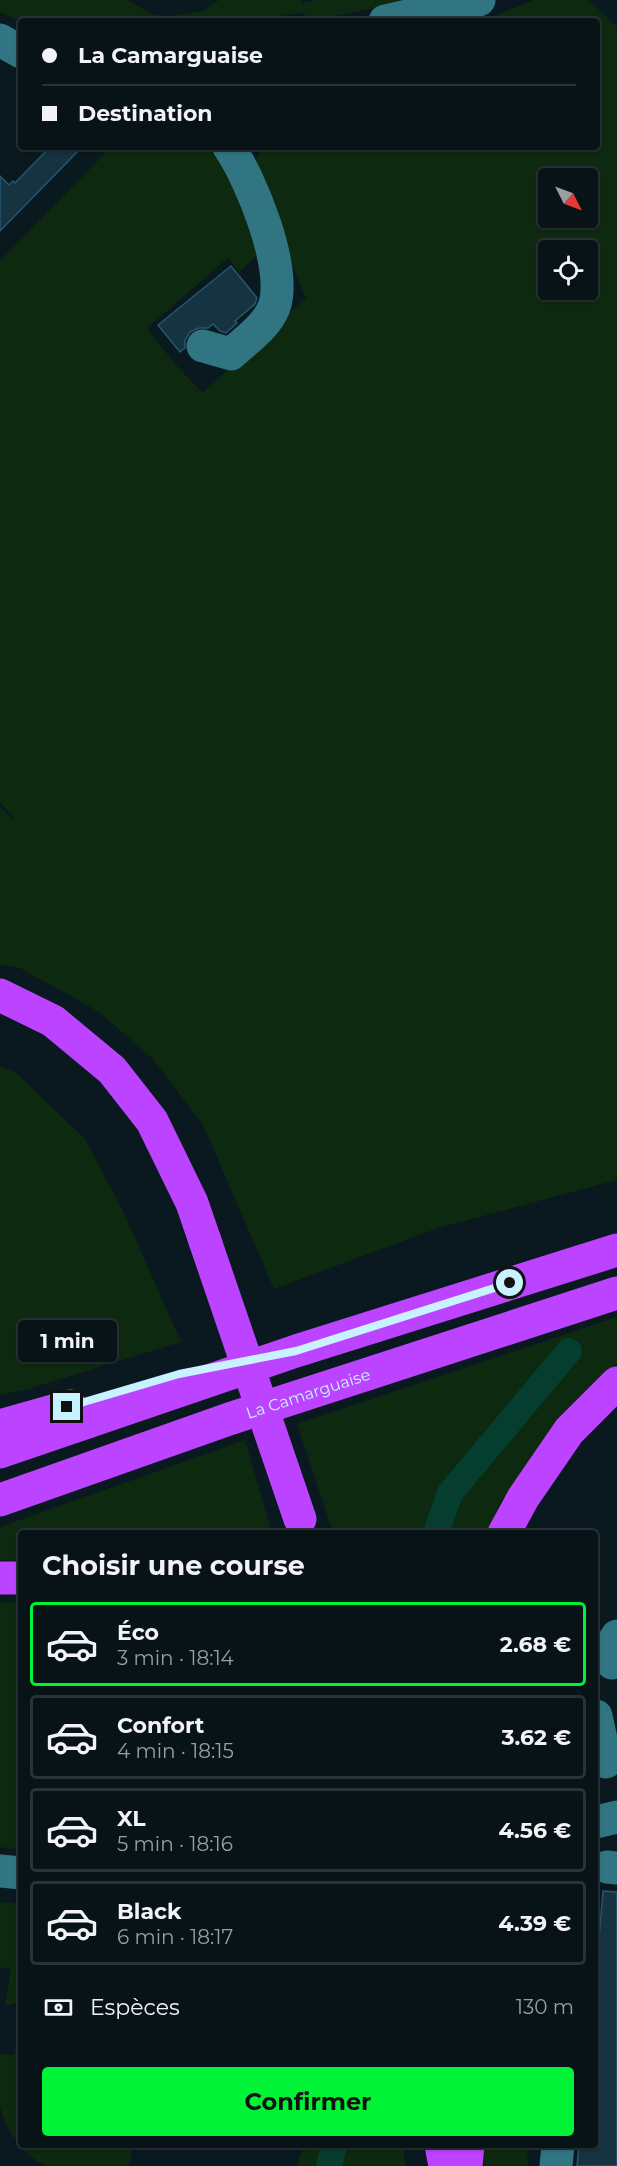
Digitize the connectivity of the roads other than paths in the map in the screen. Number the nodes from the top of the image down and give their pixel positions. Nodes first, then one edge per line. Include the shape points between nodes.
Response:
1 (478, 0) edge
2 (398, 18) edge
3 (0, 40) edge
4 (18, 50) edge
5 (231, 150) edge
6 (203, 346) dead end
7 (0, 995) edge
8 (617, 1250) edge
9 (617, 1293) edge
10 (296, 1351) junction
11 (617, 1383) edge
12 (0, 1426) edge
13 (0, 1452) edge
14 (0, 1500) edge
15 (302, 1526) edge
16 (506, 1530) edge
17 (0, 1578) edge
18 (18, 1578) edge
19 (598, 1725) edge
20 (606, 1762) dead end
21 (617, 1816) edge
22 (598, 1821) edge
23 (0, 1871) edge
24 (18, 1873) edge
25 (442, 2148) edge
26 (455, 2148) edge
27 (468, 2148) edge
28 (558, 2148) edge
29 (445, 2166) edge
30 (456, 2166) edge
31 (466, 2166) edge
32 (556, 2166) edge

1 - 2 street
3 - 4 street
5 - 6 street via 243,167 264,221 276,267 275,306 262,325 231,354
7 - 15 highway, bridge via 53,1021 112,1070 152,1121 192,1203
8 - 10 highway
9 - 14 highway, La Camarguaise via 229,1419
10 - 12 highway via 179,1374
10 - 13 highway
11 - 16 highway via 569,1431
17 - 18 highway
19 - 20 street
21 - 22 street
23 - 24 street
25 - 29 highway
26 - 30 highway
27 - 31 highway
28 - 32 street

